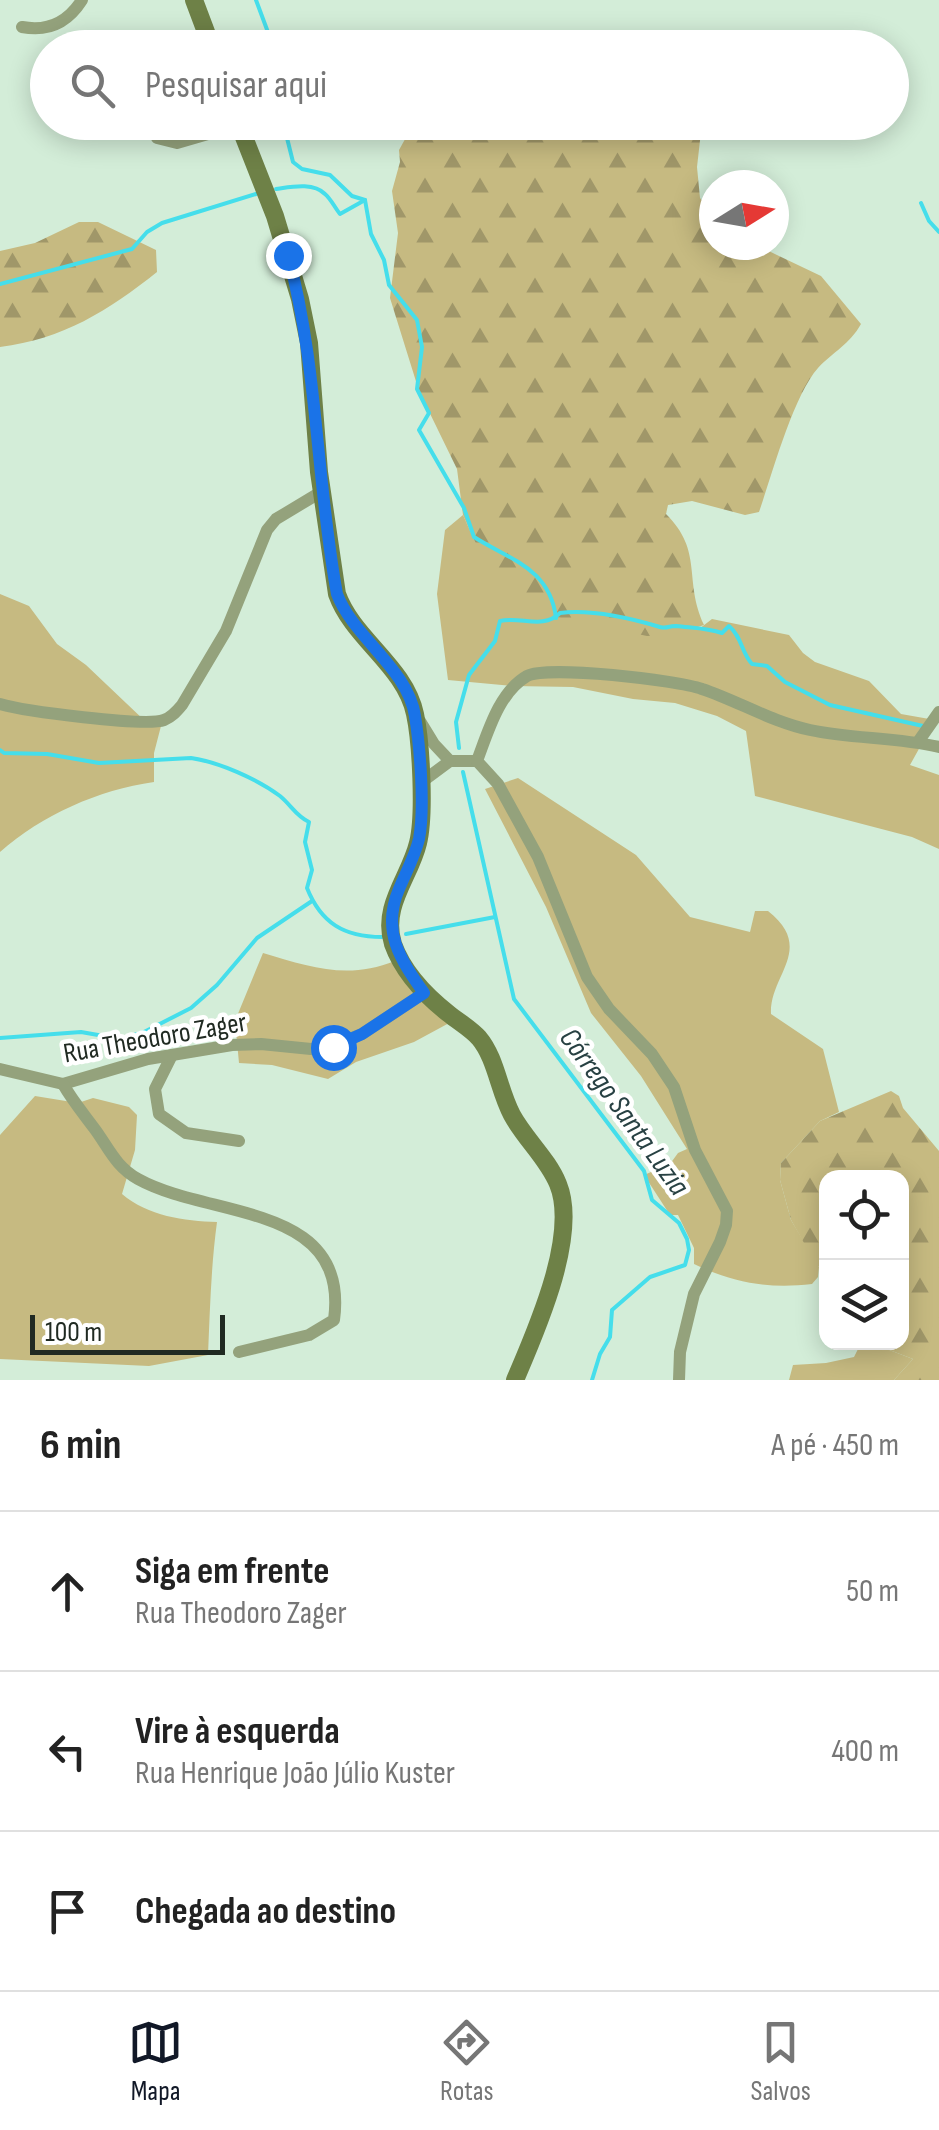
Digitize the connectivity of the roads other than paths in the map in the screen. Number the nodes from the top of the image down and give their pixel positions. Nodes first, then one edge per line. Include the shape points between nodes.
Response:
1 (82, 0) edge
2 (194, 0) edge
3 (22, 26) dead end
4 (205, 30) edge
5 (245, 140) edge
6 (322, 492) junction
7 (0, 704) edge
8 (415, 712) junction
9 (939, 712) edge
10 (918, 742) junction
11 (939, 747) edge
12 (477, 760) junction
13 (450, 761) junction
14 (419, 784) junction
15 (424, 993) junction
16 (172, 1054) junction
17 (0, 1068) edge
18 (63, 1084) junction
19 (239, 1141) dead end
20 (239, 1352) dead end
21 (515, 1380) edge
22 (679, 1380) edge

1 - 3 street via 74,13 45,29
2 - 4 street
5 - 6 street via 300,299
6 - 7 street via 268,530 226,631 173,715 130,723
6 - 8 street via 342,608 395,674
8 - 13 street
8 - 14 street
9 - 10 street
10 - 11 street
10 - 12 street via 804,729 686,684 542,670 510,692
12 - 13 street
12 - 22 street via 538,856 587,977 674,1088 694,1150 727,1211 694,1294
13 - 14 street
14 - 15 street via 418,845 390,926 401,959
15 - 16 street, Rua Theodoro Zager via 333,1047 261,1044
15 - 21 street via 478,1037 515,1121 561,1190 566,1228
16 - 18 street, Rua Theodoro Zager
16 - 19 street via 156,1089 160,1114 186,1133
17 - 18 street, Rua Theodoro Zager
18 - 20 street via 117,1164 140,1181 280,1225 325,1255 334,1320 309,1335

